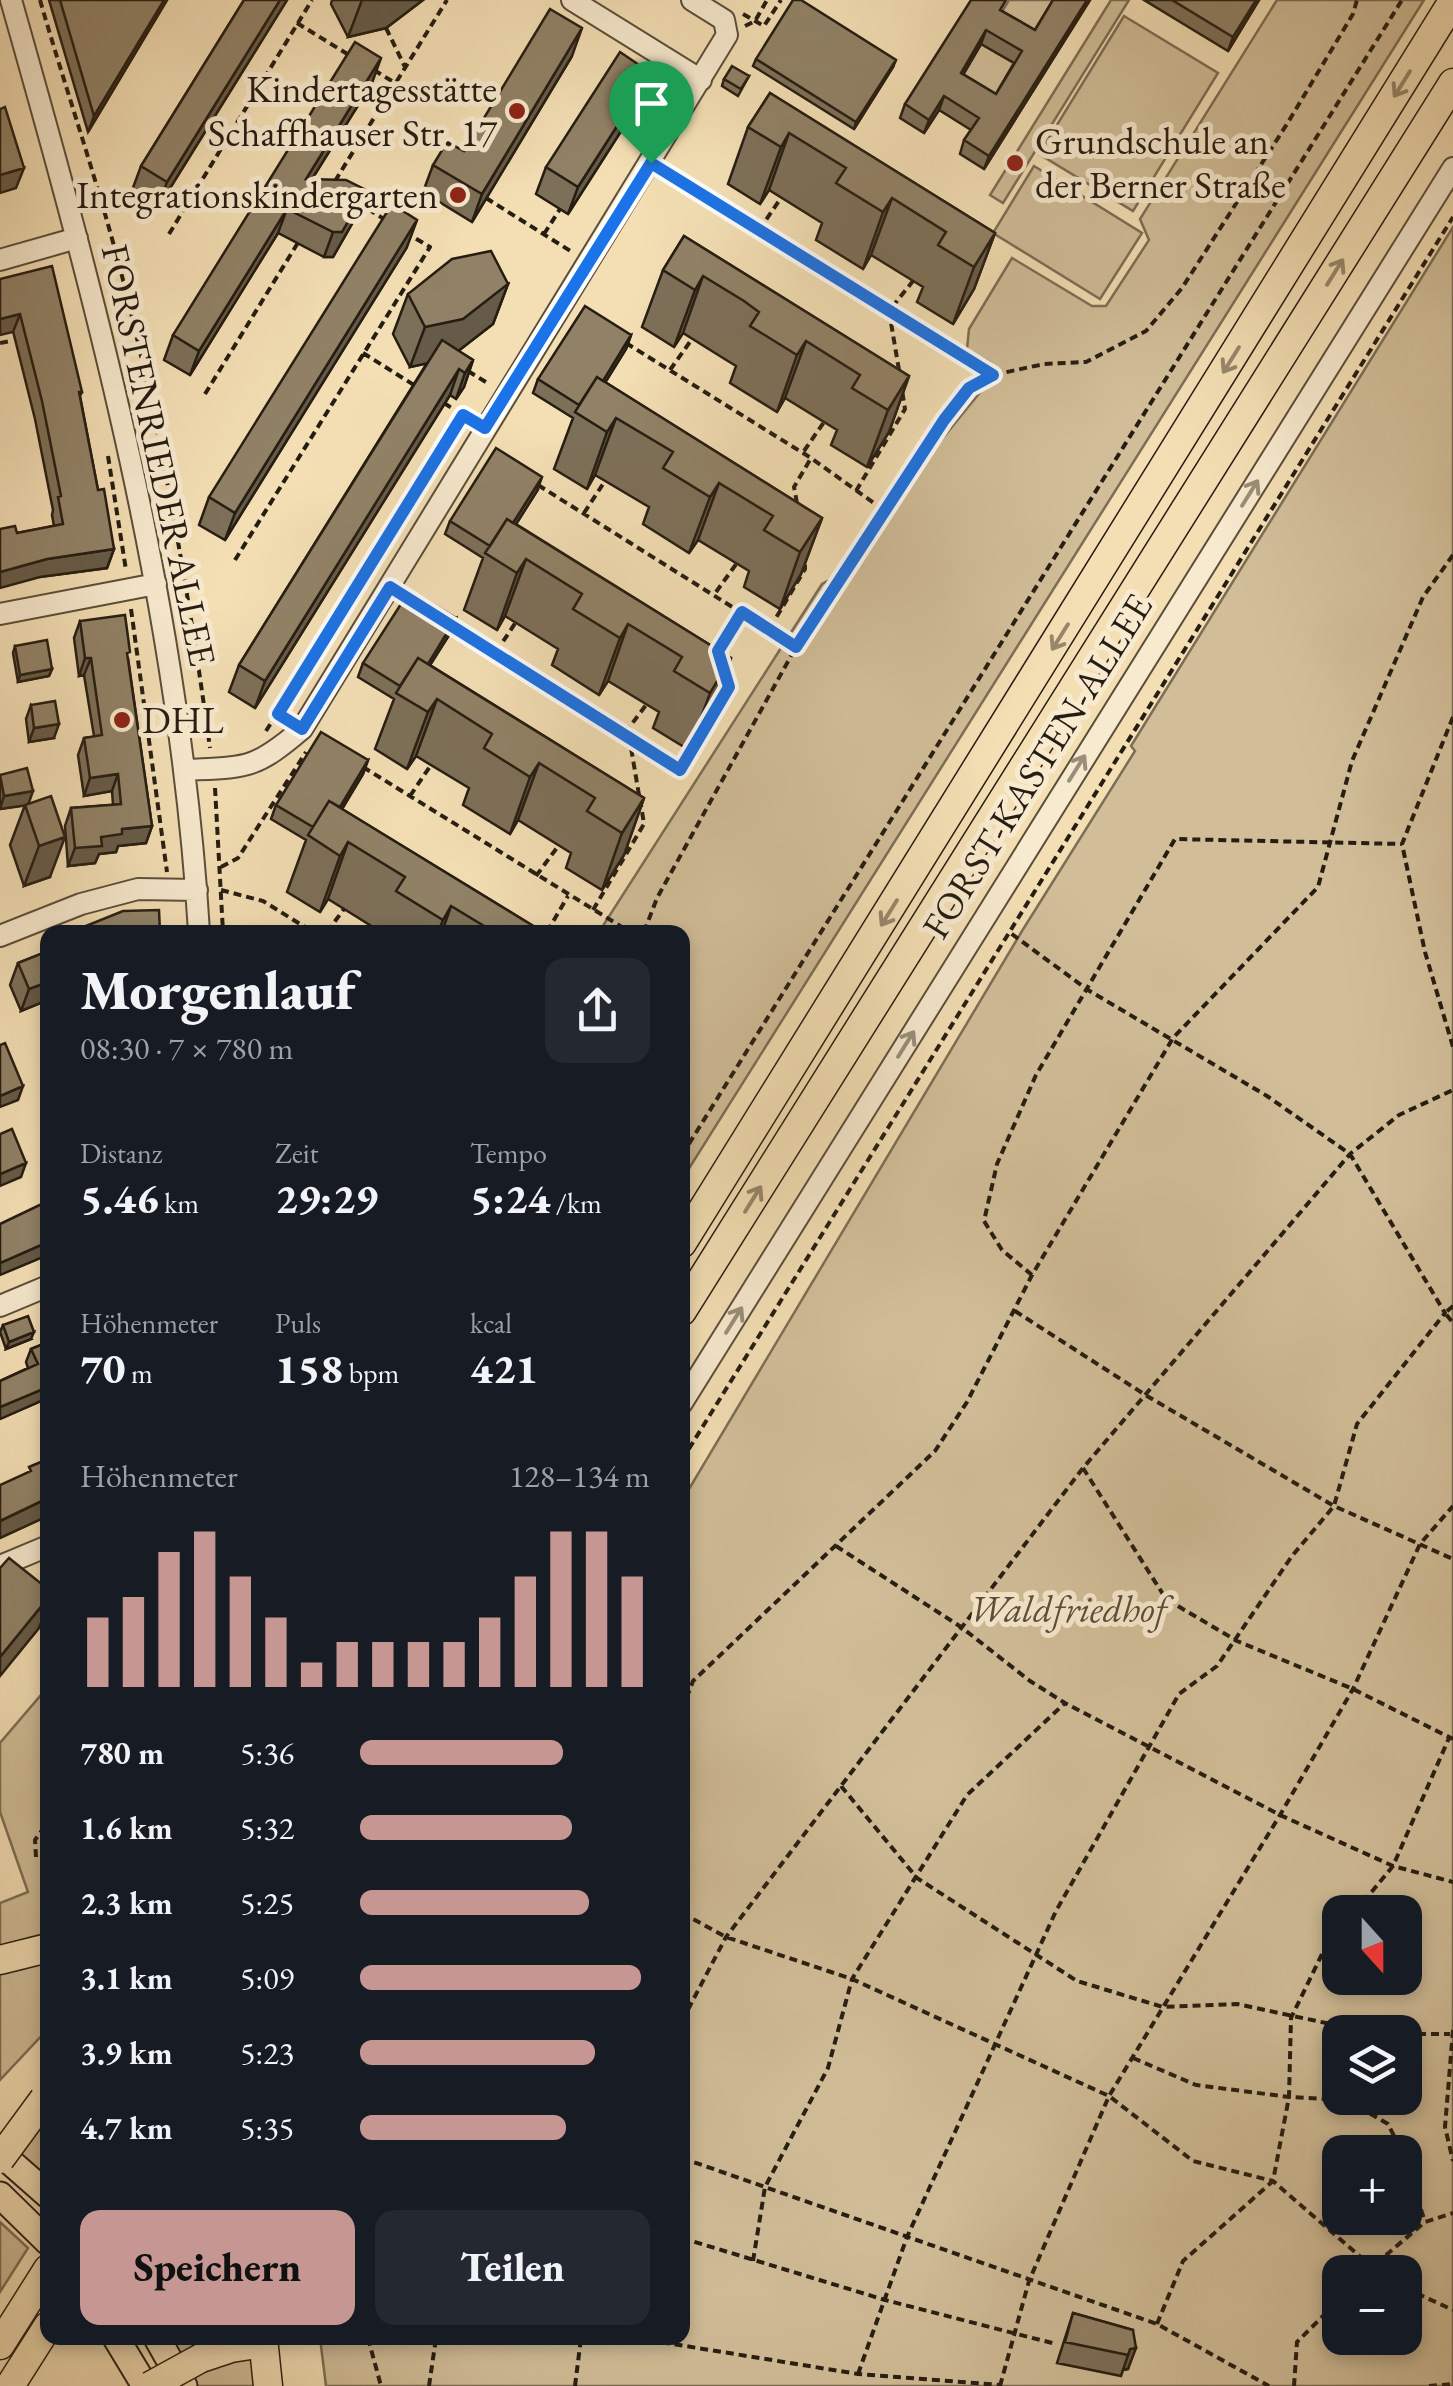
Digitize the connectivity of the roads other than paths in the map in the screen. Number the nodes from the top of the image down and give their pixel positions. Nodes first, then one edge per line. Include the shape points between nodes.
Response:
1 (12, 0) edge
2 (572, 0) edge
3 (692, 0) edge
4 (1453, 1) edge
5 (701, 80) junction
6 (1453, 83) edge
7 (1453, 168) edge
8 (77, 238) junction
9 (0, 260) edge
10 (156, 584) junction
11 (0, 614) edge
12 (184, 770) junction
13 (196, 890) junction
14 (198, 925) edge
15 (0, 936) edge
16 (690, 1230) edge
17 (40, 1289) edge
18 (690, 1298) edge
19 (0, 1306) edge
20 (690, 1390) edge
21 (40, 1549) edge
22 (0, 1566) edge
23 (40, 1950) edge
24 (0, 1960) edge
25 (40, 2105) edge
26 (0, 2156) edge
27 (40, 2188) edge
28 (0, 2196) edge
29 (40, 2234) edge
30 (40, 2281) edge
31 (40, 2338) edge
32 (4, 2339) edge
33 (121, 2345) edge
34 (161, 2345) edge
35 (242, 2345) edge
36 (264, 2345) edge
37 (10, 2386) edge
38 (148, 2386) edge
39 (184, 2386) edge
40 (268, 2386) edge

1 - 8 street, FORSTENRIEDER ALLEE
2 - 5 street
3 - 5 street via 724,20 727,35
4 -> 16 highway
5 - 12 street via 302,729 251,766
18 -> 6 highway
20 -> 7 street, FORST-KASTEN-ALLEE
8 - 9 street
8 - 10 street, FORSTENRIEDER ALLEE
10 - 11 street
10 - 12 street, FORSTENRIEDER ALLEE
12 - 13 street, FORSTENRIEDER ALLEE
13 - 14 street, FORSTENRIEDER ALLEE
13 - 15 street via 138,890
17 - 19 street
21 - 22 street
23 - 24 highway
25 - 26 highway, bridge
26 - 27 main road
28 - 29 main road
30 - 32 highway
31 - 37 highway
33 - 38 main road
34 - 39 main road
35 - 38 highway, bridge
36 - 40 highway

